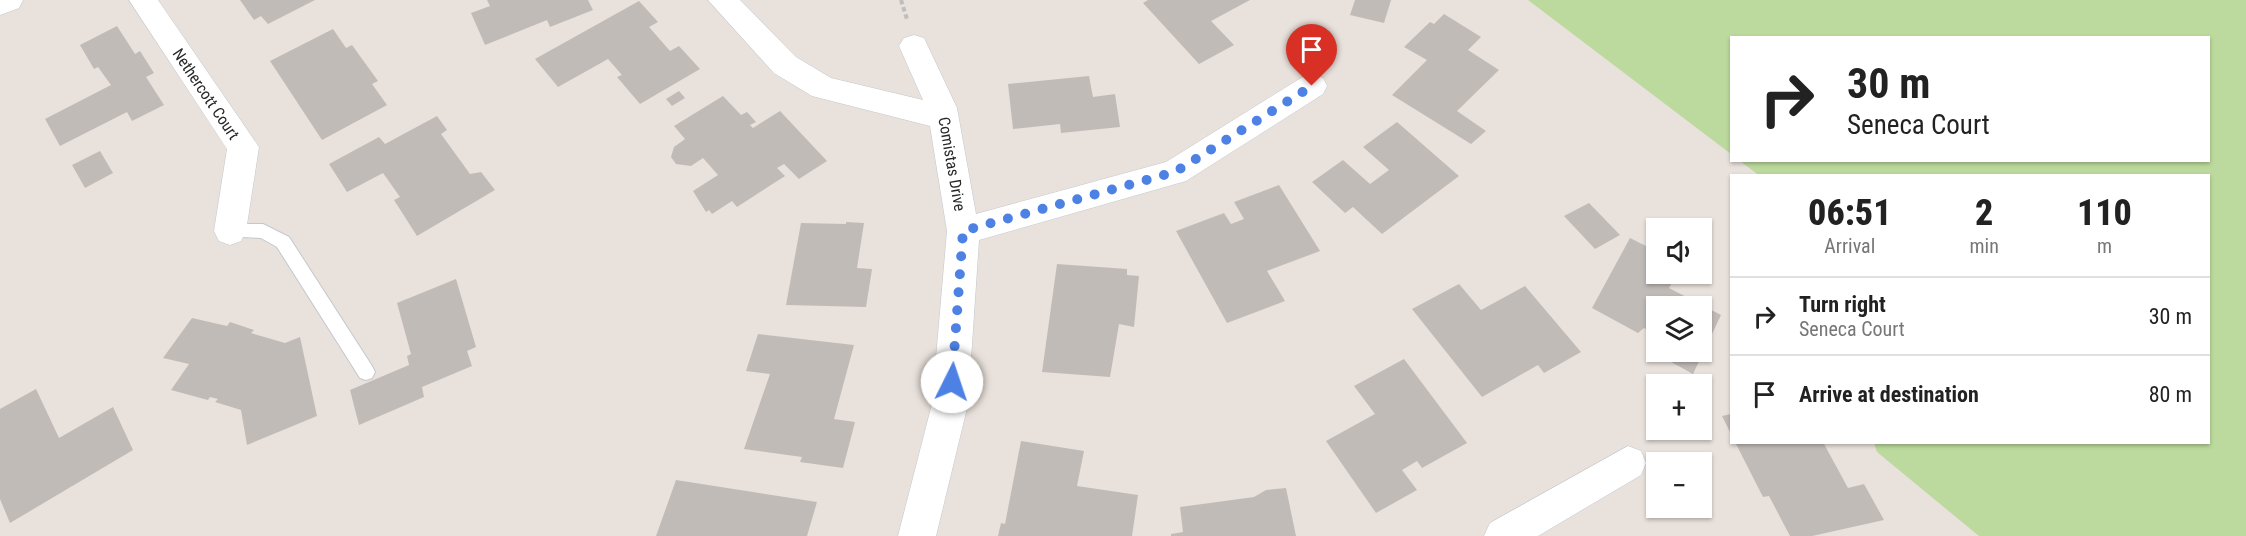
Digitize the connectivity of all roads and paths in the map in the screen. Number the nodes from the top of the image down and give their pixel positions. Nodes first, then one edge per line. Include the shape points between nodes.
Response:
1 (9, 0) edge
2 (143, 0) edge
3 (722, 0) edge
4 (0, 4) edge
5 (914, 46) dead end
6 (1312, 86) dead end
7 (944, 117) junction
8 (230, 231) joint
9 (963, 231) junction
10 (366, 372) dead end
11 (1628, 463) dead end
12 (917, 536) edge
13 (1503, 536) edge

1 - 4 street
2 - 8 street, Nethercott Court via 243,147
3 - 7 street via 785,65 823,88
5 - 7 street, Comistas Drive
6 - 9 street via 1175,172
7 - 9 street, Comistas Drive
8 - 10 lane via 263,231 283,242
9 - 12 street, Comistas Drive via 950,404
11 - 13 street

